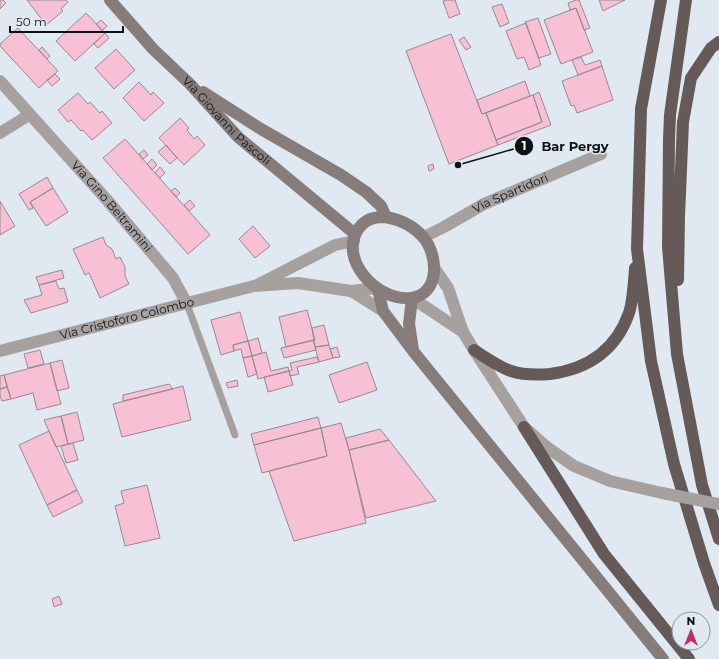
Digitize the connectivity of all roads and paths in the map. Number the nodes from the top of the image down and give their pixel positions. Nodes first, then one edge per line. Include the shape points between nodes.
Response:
1 (110, 0) edge
2 (661, 0) edge
3 (686, 0) edge
4 (719, 42) edge
5 (0, 81) edge
6 (190, 84) junction
7 (29, 114) junction
8 (0, 133) edge
9 (601, 154) dead end
10 (386, 217) junction
11 (354, 237) junction
12 (424, 237) junction
13 (637, 248) junction
14 (435, 269) junction
15 (254, 286) junction
16 (378, 289) junction
17 (350, 292) junction
18 (412, 298) junction
19 (186, 304) junction
20 (383, 311) junction
21 (463, 332) junction
22 (474, 350) junction
23 (0, 351) edge
24 (413, 351) junction
25 (677, 354) junction
26 (524, 428) junction
27 (235, 435) dead end
28 (719, 504) edge
29 (719, 539) edge
30 (719, 605) edge
31 (663, 659) edge
32 (689, 659) edge

1 - 6 main road via 153,49
2 - 13 highway via 641,109
3 - 25 highway via 668,139 668,246
4 - 25 highway via 711,48 691,78 683,122
5 - 7 street, Via Gino Beltramini
6 - 10 main road, Via Giovanni Pascoli via 341,175 381,206
6 - 11 main road, Via Giovanni Pascoli via 238,137
7 - 8 street
7 - 19 street, Via Gino Beltramini via 173,278
9 - 12 street, Via Spartidori via 484,204
10 - 11 main road via 374,218 362,224
10 - 12 main road via 399,219
11 - 15 street, Via Cristoforo Colombo
11 - 16 main road via 354,255 358,268 366,280
12 - 14 main road via 432,254
13 - 22 highway via 630,312 619,335 600,356 581,367 537,375 512,372
13 - 30 highway via 651,361 674,464
14 - 18 main road via 428,288
14 - 21 street via 448,288
15 - 17 street, Via Cristoforo Colombo via 298,283
15 - 19 street, Via Cristoforo Colombo
16 - 17 street, Via Cristoforo Colombo
16 - 18 main road via 388,296
16 - 20 main road
17 - 20 street
18 - 21 street
18 - 24 main road via 409,324
19 - 23 street, Via Cristoforo Colombo
19 - 27 lane
20 - 24 main road
21 - 22 street
22 - 26 street
24 - 31 main road
25 - 29 highway via 702,485
26 - 28 street, bridge via 574,466 610,481
26 - 32 highway via 604,554

